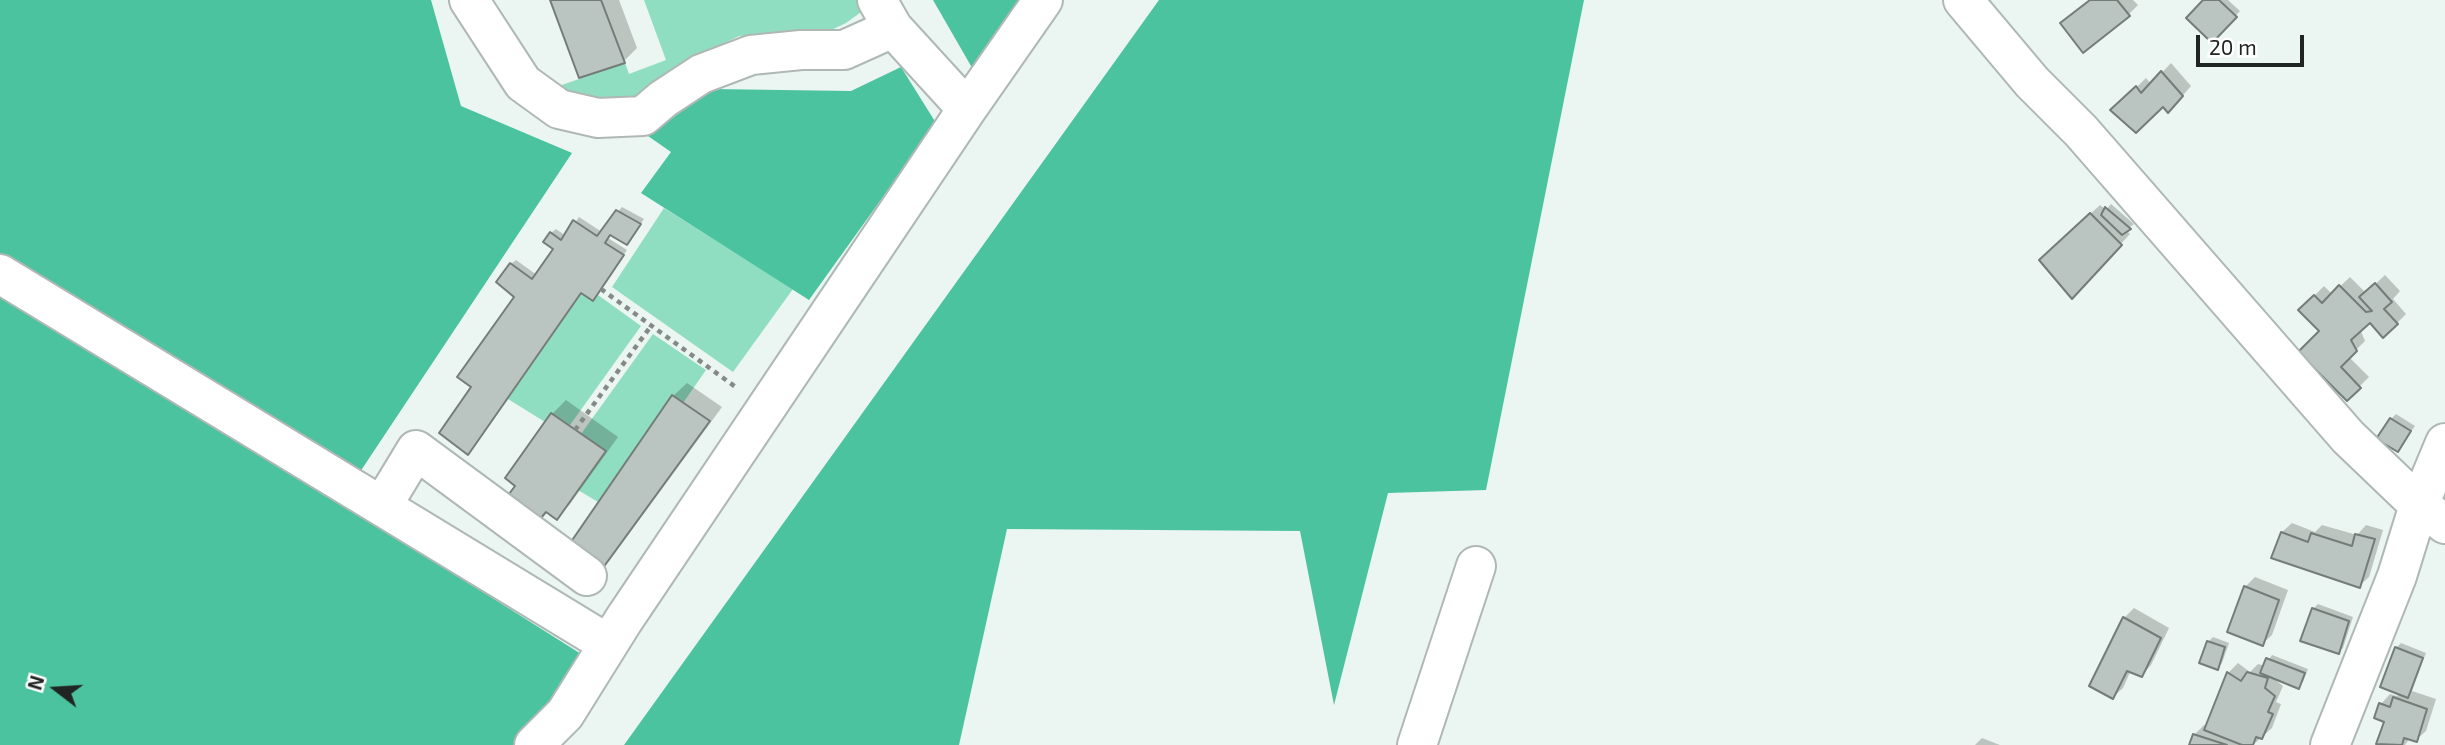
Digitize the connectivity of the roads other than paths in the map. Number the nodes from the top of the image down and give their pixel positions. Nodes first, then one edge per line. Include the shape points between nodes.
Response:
1 (469, 0) edge
2 (1043, 0) edge
3 (1963, 0) edge
4 (885, 14) edge
5 (967, 109) junction
6 (0, 274) edge
7 (2445, 443) edge
8 (382, 506) junction
9 (2432, 515) edge
10 (1476, 566) dead end
11 (587, 576) dead end
12 (608, 644) junction
13 (534, 745) edge
14 (1417, 745) edge
15 (2330, 745) edge

1 - 4 street via 523,83 559,109 598,118 643,116 701,74 751,55 845,50
2 - 5 street
3 - 9 street via 2348,438
4 - 5 street
5 - 12 street
6 - 8 street
7 - 9 street
8 - 11 street via 416,450
8 - 12 street
9 - 15 street via 2397,576
10 - 14 street
12 - 13 street via 565,714

